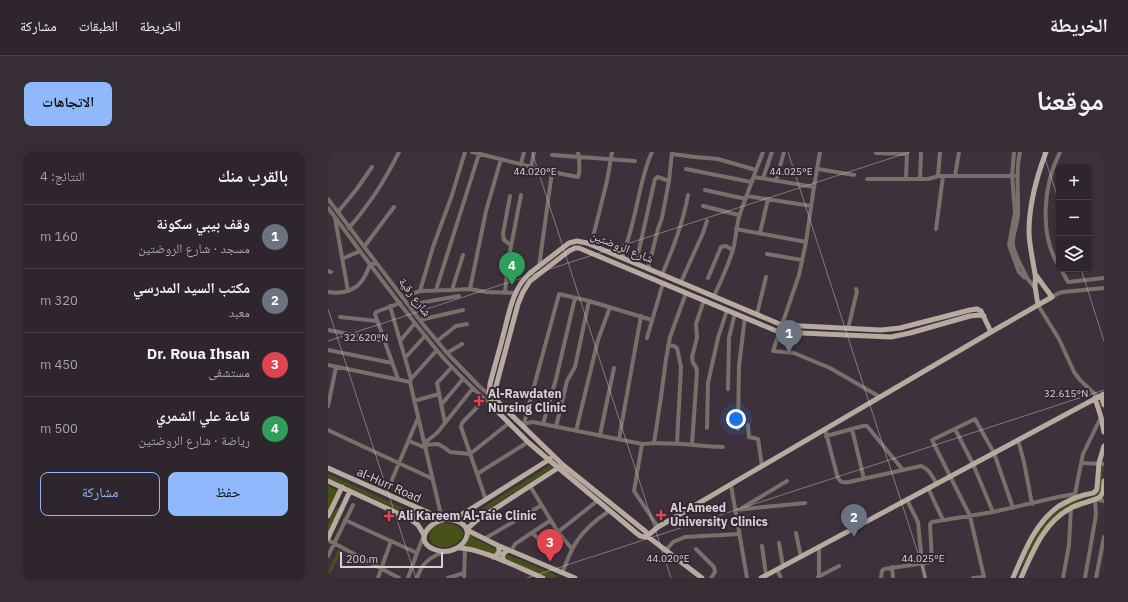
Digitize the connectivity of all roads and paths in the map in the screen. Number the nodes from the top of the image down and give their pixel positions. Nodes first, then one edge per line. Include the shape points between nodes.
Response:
1 (399, 152) edge
2 (465, 152) edge
3 (472, 152) edge
4 (495, 152) edge
5 (524, 152) edge
6 (534, 152) edge
7 (578, 152) edge
8 (612, 152) edge
9 (652, 152) edge
10 (707, 152) edge
11 (764, 152) edge
12 (784, 152) edge
13 (820, 152) edge
14 (921, 152) edge
15 (940, 152) edge
16 (960, 152) edge
17 (1014, 152) edge
18 (1020, 152) edge
19 (1046, 152) edge
20 (1060, 152) edge
21 (672, 153) edge
22 (771, 153) edge
23 (876, 153) edge
24 (906, 153) edge
25 (479, 154) junction
26 (552, 155) dead end
27 (494, 158) junction
28 (579, 158) junction
29 (707, 158) junction
30 (612, 159) junction
31 (501, 160) junction
32 (635, 161) dead end
33 (521, 164) junction
34 (372, 167) dead end
35 (531, 167) junction
36 (686, 169) dead end
37 (818, 169) junction
38 (756, 170) junction
39 (552, 172) junction
40 (854, 175) dead end
41 (940, 176) junction
42 (955, 176) junction
43 (1015, 176) junction
44 (754, 177) junction
45 (763, 178) junction
46 (906, 178) junction
47 (867, 179) dead end
48 (920, 179) junction
49 (669, 181) junction
50 (776, 181) junction
51 (752, 182) junction
52 (814, 188) junction
53 (705, 190) dead end
54 (521, 195) dead end
55 (688, 195) dead end
56 (510, 196) dead end
57 (746, 198) junction
58 (328, 199) edge
59 (768, 199) junction
60 (702, 206) dead end
61 (811, 206) junction
62 (394, 207) dead end
63 (328, 208) edge
64 (338, 212) junction
65 (739, 215) junction
66 (334, 216) junction
67 (707, 221) dead end
68 (349, 228) junction
69 (736, 229) junction
70 (936, 229) dead end
71 (760, 233) junction
72 (806, 242) junction
73 (591, 244) junction
74 (511, 246) junction
75 (364, 247) junction
76 (733, 250) junction
77 (360, 251) junction
78 (767, 254) dead end
79 (464, 255) dead end
80 (622, 258) junction
81 (342, 259) junction
82 (802, 260) junction
83 (375, 261) junction
84 (1056, 261) edge
85 (636, 263) junction
86 (370, 264) junction
87 (539, 266) junction
88 (648, 268) junction
89 (1062, 272) edge
90 (384, 273) junction
91 (662, 274) junction
92 (1035, 274) junction
93 (379, 276) junction
94 (766, 277) dead end
95 (708, 278) dead end
96 (1104, 278) edge
97 (681, 282) junction
98 (663, 283) junction
99 (1035, 288) junction
100 (1104, 288) edge
101 (470, 289) junction
102 (856, 289) dead end
103 (436, 290) junction
104 (452, 290) junction
105 (348, 291) junction
106 (420, 291) junction
107 (328, 292) edge
108 (505, 293) junction
109 (515, 293) junction
110 (686, 293) junction
111 (459, 296) dead end
112 (714, 296) junction
113 (402, 297) junction
114 (1052, 297) junction
115 (575, 298) junction
116 (704, 300) junction
117 (589, 301) junction
118 (400, 303) junction
119 (408, 305) junction
120 (1038, 305) junction
121 (390, 306) junction
122 (610, 307) junction
123 (463, 310) dead end
124 (727, 310) junction
125 (735, 313) junction
126 (757, 314) junction
127 (642, 316) junction
128 (984, 316) junction
129 (340, 317) dead end
130 (745, 318) junction
131 (420, 320) junction
132 (652, 320) junction
133 (377, 321) junction
134 (415, 323) junction
135 (467, 324) dead end
136 (782, 325) junction
137 (848, 329) junction
138 (328, 330) edge
139 (780, 332) junction
140 (991, 332) junction
141 (425, 336) junction
142 (647, 338) dead end
143 (384, 341) junction
144 (437, 341) junction
145 (400, 342) junction
146 (462, 344) dead end
147 (668, 345) junction
148 (328, 350) edge
149 (437, 350) junction
150 (447, 353) junction
151 (405, 358) junction
152 (392, 363) junction
153 (328, 365) edge
154 (336, 367) junction
155 (460, 367) junction
156 (614, 368) dead end
157 (454, 369) junction
158 (398, 379) junction
159 (464, 379) junction
160 (410, 380) junction
161 (330, 384) edge
162 (473, 388) junction
163 (728, 389) dead end
164 (495, 390) junction
165 (489, 391) junction
166 (439, 394) junction
167 (1099, 396) edge
168 (880, 397) junction
169 (496, 398) junction
170 (485, 400) junction
171 (414, 401) junction
172 (328, 404) edge
173 (441, 405) junction
174 (1104, 405) edge
175 (492, 406) junction
176 (1101, 417) junction
177 (418, 418) junction
178 (445, 423) junction
179 (509, 423) junction
180 (543, 424) junction
181 (748, 425) dead end
182 (523, 427) junction
183 (556, 427) junction
184 (706, 428) dead end
185 (738, 429) dead end
186 (825, 429) junction
187 (852, 429) junction
188 (954, 429) junction
189 (328, 430) edge
190 (576, 431) junction
191 (1104, 432) edge
192 (600, 435) junction
193 (826, 436) junction
194 (619, 439) junction
195 (1018, 440) junction
196 (409, 441) junction
197 (528, 442) junction
198 (654, 443) junction
199 (677, 443) junction
200 (642, 444) junction
201 (425, 445) junction
202 (692, 445) junction
203 (1104, 446) edge
204 (723, 448) dead end
205 (994, 453) junction
206 (470, 454) junction
207 (554, 456) junction
208 (548, 460) junction
209 (399, 463) junction
210 (1081, 463) junction
211 (973, 464) junction
212 (1102, 464) edge
213 (561, 466) junction
214 (762, 466) junction
215 (328, 468) edge
216 (903, 470) junction
217 (477, 474) junction
218 (951, 476) junction
219 (433, 479) junction
220 (864, 479) junction
221 (328, 481) edge
222 (787, 481) dead end
223 (1104, 481) edge
224 (730, 484) junction
225 (937, 484) junction
226 (530, 486) junction
227 (342, 487) junction
228 (928, 488) junction
229 (350, 491) junction
230 (386, 494) junction
231 (1075, 496) junction
232 (1095, 499) junction
233 (486, 500) junction
234 (906, 500) junction
235 (1104, 501) edge
236 (597, 502) junction
237 (806, 503) dead end
238 (1032, 504) junction
239 (352, 505) dead end
240 (542, 505) junction
241 (332, 507) junction
242 (415, 508) junction
243 (1013, 508) junction
244 (1071, 508) junction
245 (735, 510) junction
246 (740, 510) junction
247 (341, 511) junction
248 (609, 511) junction
249 (993, 512) junction
250 (328, 516) edge
251 (970, 516) junction
252 (410, 518) junction
253 (346, 520) junction
254 (443, 520) junction
255 (452, 520) junction
256 (551, 520) junction
257 (943, 520) junction
258 (476, 521) junction
259 (658, 527) junction
260 (467, 530) junction
261 (558, 532) junction
262 (532, 533) junction
263 (796, 533) dead end
264 (739, 534) junction
265 (424, 535) junction
266 (478, 536) junction
267 (647, 536) junction
268 (1104, 537) edge
269 (328, 539) edge
270 (484, 539) junction
271 (391, 540) junction
272 (780, 543) dead end
273 (334, 544) junction
274 (497, 545) junction
275 (762, 546) dead end
276 (819, 547) junction
277 (549, 548) dead end
278 (696, 548) dead end
279 (456, 549) junction
280 (465, 549) junction
281 (572, 549) junction
282 (666, 550) junction
283 (510, 551) junction
284 (443, 552) junction
285 (417, 553) junction
286 (328, 556) edge
287 (493, 557) junction
288 (801, 557) junction
289 (504, 562) junction
290 (922, 563) junction
291 (686, 566) junction
292 (783, 566) junction
293 (839, 566) dead end
294 (892, 567) junction
295 (381, 569) junction
296 (777, 570) junction
297 (562, 573) junction
298 (464, 576) edge
299 (764, 577) edge
300 (378, 578) edge
301 (399, 578) edge
302 (408, 578) edge
303 (417, 578) edge
304 (448, 578) edge
305 (543, 578) edge
306 (575, 578) edge
307 (695, 578) edge
308 (702, 578) edge
309 (711, 578) edge
310 (747, 578) edge
311 (781, 578) edge
312 (818, 578) edge
313 (881, 578) edge
314 (893, 578) edge
315 (925, 578) edge
316 (973, 578) edge
317 (1013, 578) edge
318 (1021, 578) edge
319 (1063, 578) edge
320 (1085, 578) edge
321 (1096, 578) edge

1 - 68 street via 388,176
2 - 106 street
3 - 25 street
4 - 27 street
5 - 33 street
6 - 35 street
7 - 28 street
8 - 30 street
9 - 80 street
10 - 29 street
11 - 22 street
11 - 38 street
12 - 50 street
13 - 37 street
14 - 48 street
15 - 41 street
16 - 42 street
17 - 43 street
18 - 43 street
19 - 92 main road via 1031,205 1029,232
20 - 84 street via 1053,166 1045,218 1049,246
21 - 29 street
21 - 49 street
22 - 45 street
23 - 24 street
24 - 46 street
25 - 27 street
25 - 103 street
26 - 28 street
27 - 31 street
28 - 30 street
28 - 39 street via 578,177
29 - 38 street
30 - 32 street
30 - 73 street
31 - 33 street
31 - 101 street via 486,211
33 - 35 street
34 - 64 street
35 - 39 street
36 - 51 street
37 - 40 street
37 - 52 street
38 - 44 street
39 - 87 street
41 - 42 street
41 - 48 street
41 - 70 street
42 - 43 street
43 - 99 street via 1015,212 1009,245 1019,272
44 - 45 street
44 - 51 street
45 - 50 street
46 - 47 street
46 - 48 street
49 - 85 street via 658,177 655,179
49 - 88 street
50 - 52 street
51 - 57 street
52 - 61 street
53 - 57 street
54 - 74 street
55 - 91 street via 677,238
56 - 74 street via 503,234 504,240
57 - 59 street
57 - 65 street
58 - 64 street, شارع رقية
59 - 61 street
59 - 71 street
60 - 65 street
61 - 72 street
62 - 75 street
63 - 66 street, شارع رقية
64 - 68 street, شارع رقية
65 - 69 street
66 - 77 street, شارع رقية
66 - 81 street
67 - 97 street
68 - 75 street, شارع رقية
69 - 71 street
69 - 76 street
71 - 72 street
72 - 82 street
73 - 80 main road, شارع الروضتين
73 - 87 main road, شارع الروضتين via 571,242
74 - 108 street
75 - 83 street, شارع رقية
76 - 95 street via 726,246 721,247
76 - 112 street
77 - 81 street
77 - 86 street, شارع رقية
78 - 82 street
79 - 104 street
80 - 85 main road, شارع الروضتين
81 - 105 street
82 - 136 street
83 - 86 street via 374,264
83 - 90 street, شارع رقية
85 - 88 main road, شارع الروضتين
86 - 93 street, شارع رقية
86 - 105 street via 362,281
87 - 109 main road, شارع الروضتين via 527,276
88 - 91 main road, شارع الروضتين
89 - 96 street via 1068,282
90 - 93 street via 380,273
90 - 113 street, شارع رقية
91 - 97 main road, شارع الروضتين
92 - 99 main road
92 - 114 main road
93 - 118 street, شارع رقية
94 - 126 street
97 - 112 main road, شارع الروضتين
98 - 110 main road, شارع الروضتين
98 - 132 street
98 - 164 main road, شارع الروضتين via 584,249 569,251 534,278 523,292
99 - 120 main road
100 - 114 street via 1059,293
101 - 104 street
101 - 108 street
102 - 137 street
103 - 104 street
103 - 106 street
105 - 107 street
106 - 113 street
108 - 109 street
109 - 165 main road, شارع الروضتين
110 - 116 main road, شارع الروضتين
110 - 147 street
111 - 119 street
112 - 126 main road, شارع الروضتين
113 - 119 street, شارع رقية
114 - 120 main road
115 - 117 street
115 - 180 street
115 - 182 street via 559,294
116 - 124 main road, شارع الروضتين
116 - 202 street via 696,324 697,338 692,357 697,372
117 - 122 street
117 - 183 street via 575,367 567,381
118 - 121 street
118 - 134 street, شارع رقية
119 - 131 street, شارع رقية
120 - 140 main road
120 - 167 street via 1059,339 1074,372
121 - 133 street via 375,312
121 - 145 street
122 - 127 street
122 - 190 street via 598,340
123 - 131 street
124 - 125 main road, شارع الروضتين
124 - 184 street via 708,383
125 - 130 main road, شارع الروضتين
125 - 163 street via 729,338
126 - 136 main road, شارع الروضتين
127 - 132 street
127 - 194 street
128 - 137 main road via 980,310 972,309 895,329
128 - 139 main road, شارع الروضتين via 970,316 891,337
128 - 140 main road
129 - 133 street
130 - 139 main road, شارع الروضتين
130 - 185 street via 739,366
131 - 144 street, شارع رقية
132 - 142 street
133 - 143 street
134 - 141 street, شارع رقية
134 - 145 street
135 - 144 street via 456,326
136 - 137 main road
136 - 139 street
138 - 143 street
139 - 168 street via 773,351 794,353 830,368
140 - 168 main road
141 - 149 street, شارع رقية
141 - 151 street
143 - 152 street
144 - 150 street, شارع رقية
145 - 151 street
146 - 150 street
147 - 198 street
147 - 199 street via 677,348 681,367
148 - 152 street
149 - 157 street, شارع رقية
149 - 160 street
150 - 155 street, شارع رقية
151 - 160 street
152 - 158 street
153 - 154 street
154 - 158 street
154 - 161 street
155 - 157 street via 460,371
155 - 165 street, شارع رقية via 484,391
156 - 192 street
157 - 159 street, شارع رقية
157 - 166 street via 437,382
158 - 160 street
159 - 162 street, شارع رقية
159 - 173 street
160 - 171 street
161 - 172 street
162 - 170 street, شارع رقية
162 - 178 street
164 - 165 main road
164 - 169 main road, شارع الروضتين
165 - 169 street, شارع رقية
165 - 175 main road
166 - 171 street
166 - 173 street
167 - 174 main road
167 - 176 main road
167 - 195 main road
168 - 186 main road
169 - 175 main road via 492,399
169 - 182 main road
170 - 175 street, شارع رقية
170 - 206 street via 462,424
171 - 177 street
173 - 178 street
175 - 179 main road
176 - 191 main road
176 - 210 street
177 - 196 street
177 - 201 street
178 - 201 street
179 - 197 main road
179 - 206 street
180 - 182 street via 532,422
180 - 183 street
181 - 214 street via 749,437 758,439
182 - 207 main road
183 - 190 street
186 - 193 street
186 - 214 main road
187 - 193 street
187 - 216 street via 867,426
187 - 220 street
188 - 205 street via 975,419
188 - 211 street
188 - 218 street via 932,440
189 - 209 street
190 - 192 street
192 - 194 street
193 - 220 street via 839,480 845,483
194 - 200 street
195 - 205 main road
195 - 238 street
196 - 201 street
196 - 209 street
197 - 208 main road
197 - 217 street
198 - 199 street
198 - 200 street
199 - 202 street
200 - 259 street via 634,491
201 - 206 street via 438,444 450,452
201 - 219 street
202 - 204 street
203 - 212 main road
205 - 211 main road
205 - 243 street
206 - 217 street
207 - 208 main road
207 - 213 main road
208 - 213 main road
208 - 233 main road
209 - 219 street
209 - 230 street
210 - 212 street
210 - 231 street
211 - 218 main road
211 - 249 street
212 - 231 main road via 1096,490 1093,493
213 - 226 main road
213 - 236 main road
213 - 267 main road via 647,533
214 - 224 main road
215 - 230 main road, al-Hurr Road
216 - 220 street
216 - 225 street via 924,467
217 - 233 street
218 - 225 main road
218 - 251 street
219 - 254 street
221 - 227 main road, al-Hurr Road
222 - 246 street
223 - 232 main road via 1102,494
224 - 245 street
224 - 259 main road
225 - 228 main road
226 - 240 street
226 - 258 main road
227 - 229 main road, al-Hurr Road
227 - 241 main road
228 - 234 main road
228 - 257 street
229 - 247 main road
229 - 252 main road, al-Hurr Road
230 - 242 main road, al-Hurr Road
231 - 238 street via 1058,497
231 - 317 main road via 1056,509 1041,524 1027,546
232 - 235 street
232 - 244 main road
232 - 320 street via 1096,515
233 - 255 main road
234 - 276 main road
234 - 290 street via 918,522
236 - 248 main road
236 - 261 street
237 - 246 street
238 - 243 street
239 - 253 street
240 - 256 street
240 - 270 street
241 - 247 main road via 338,506
241 - 250 main road
242 - 252 main road via 417,514
242 - 254 main road, al-Hurr Road
243 - 249 street
244 - 318 main road via 1047,528
244 - 319 street via 1069,545
245 - 246 street
245 - 264 street
247 - 269 main road
248 - 267 main road via 640,536
248 - 281 street via 585,530
249 - 251 street
251 - 257 street
251 - 316 street via 984,577
252 - 265 main road, al-Hurr Road
253 - 271 street
253 - 273 street
254 - 255 main road
254 - 265 main road via 432,524
255 - 260 main road via 461,522
256 - 261 street
256 - 262 street
257 - 290 street via 930,524 932,562
258 - 260 main road
258 - 266 main road via 474,529
259 - 267 main road
260 - 266 main road
260 - 279 main road via 468,536
261 - 281 street
262 - 277 street
262 - 283 street via 515,544
263 - 288 street
264 - 282 street via 682,538 673,542
264 - 310 street
265 - 284 main road via 428,546
265 - 285 street
266 - 270 main road
267 - 282 main road
268 - 321 street
269 - 273 street
270 - 274 main road
271 - 285 street
271 - 295 street
272 - 292 street
273 - 286 street
273 - 295 street
274 - 283 main road
274 - 287 main road via 499,552
275 - 299 street
276 - 288 main road
276 - 312 street
278 - 309 street via 715,568
279 - 280 main road
279 - 284 main road
280 - 287 main road
280 - 298 street
281 - 297 street
282 - 291 main road
283 - 289 main road via 503,554
283 - 297 main road
284 - 303 street via 427,560
285 - 302 street
287 - 289 main road
288 - 292 main road
289 - 305 main road
290 - 294 street
290 - 315 street
291 - 307 main road
291 - 308 main road
292 - 296 main road
293 - 312 street
294 - 313 street via 882,571
294 - 314 street
295 - 300 street
295 - 301 street
296 - 299 main road
296 - 311 street
297 - 306 main road
298 - 304 street

